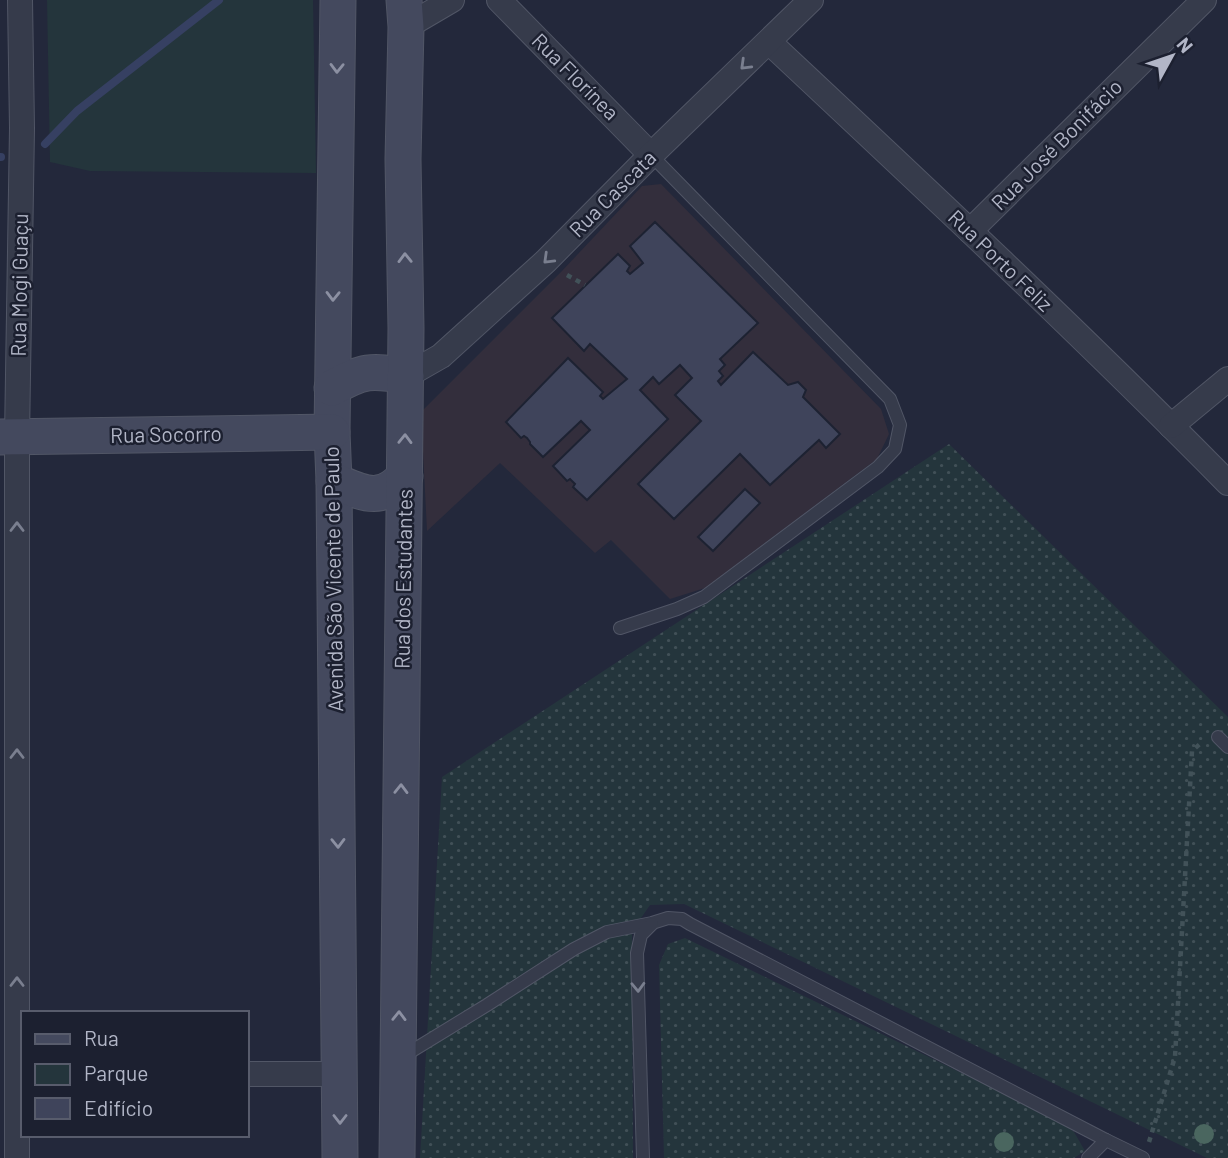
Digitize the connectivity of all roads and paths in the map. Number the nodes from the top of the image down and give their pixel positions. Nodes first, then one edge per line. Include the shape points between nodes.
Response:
1 (20, 0) edge
2 (338, 0) edge
3 (452, 0) edge
4 (499, 0) edge
5 (811, 0) edge
6 (1204, 0) edge
7 (405, 13) edge
8 (769, 42) junction
9 (651, 155) junction
10 (970, 231) junction
11 (406, 376) junction
12 (1228, 379) edge
13 (332, 387) junction
14 (1171, 426) junction
15 (332, 432) junction
16 (9, 437) edge
17 (405, 476) junction
18 (334, 481) junction
19 (1228, 483) edge
20 (620, 628) dead end
21 (1218, 737) joint
22 (1228, 747) edge
23 (652, 923) junction
24 (398, 1058) junction
25 (13, 1074) edge
26 (248, 1074) edge
27 (340, 1074) junction
28 (1106, 1140) junction
29 (1148, 1145) dead end
30 (17, 1158) edge
31 (340, 1158) edge
32 (397, 1158) edge
33 (643, 1158) edge
34 (1088, 1158) edge
35 (1143, 1158) edge

1 - 16 street, Rua Mogi Guaçu via 22,128
2 -> 13 main road, Avenida São Vicente de Paulo
3 - 7 street
4 - 9 street, Rua Florínea
5 - 8 street, Rua Cascata
6 - 10 street, Rua José Bonifácio
11 -> 7 main road, Rua dos Estudantes
8 -> 9 street, Rua Cascata
8 - 10 street, Rua Porto Feliz
9 -> 11 street, Rua Cascata via 451,348
9 - 20 lane via 890,399 900,425 895,449 878,467 704,597
10 - 14 street, Rua Porto Feliz
11 - 13 main road via 367,371
17 -> 11 main road, Rua dos Estudantes
12 - 14 street
13 - 15 main road, Avenida São Vicente de Paulo
14 - 19 street, Rua Porto Feliz
15 - 16 main road, Rua Socorro
15 - 18 main road, Avenida São Vicente de Paulo
25 -> 16 street, Rua Mogi Guaçu
17 - 18 main road via 383,493 371,494
24 -> 17 main road, Rua dos Estudantes
18 -> 27 main road, Avenida São Vicente de Paulo
21 - 22 lane
21 - 29 path via 1203,741 1192,751 1175,1057
23 - 24 lane via 607,932 574,949
23 - 28 lane via 682,919
23 -> 33 lane via 641,935 637,953
24 - 32 main road, Rua dos Estudantes
25 - 30 street, Rua Mogi Guaçu
26 - 27 street
27 -> 31 main road, Avenida São Vicente de Paulo
28 - 34 lane
28 - 35 lane

